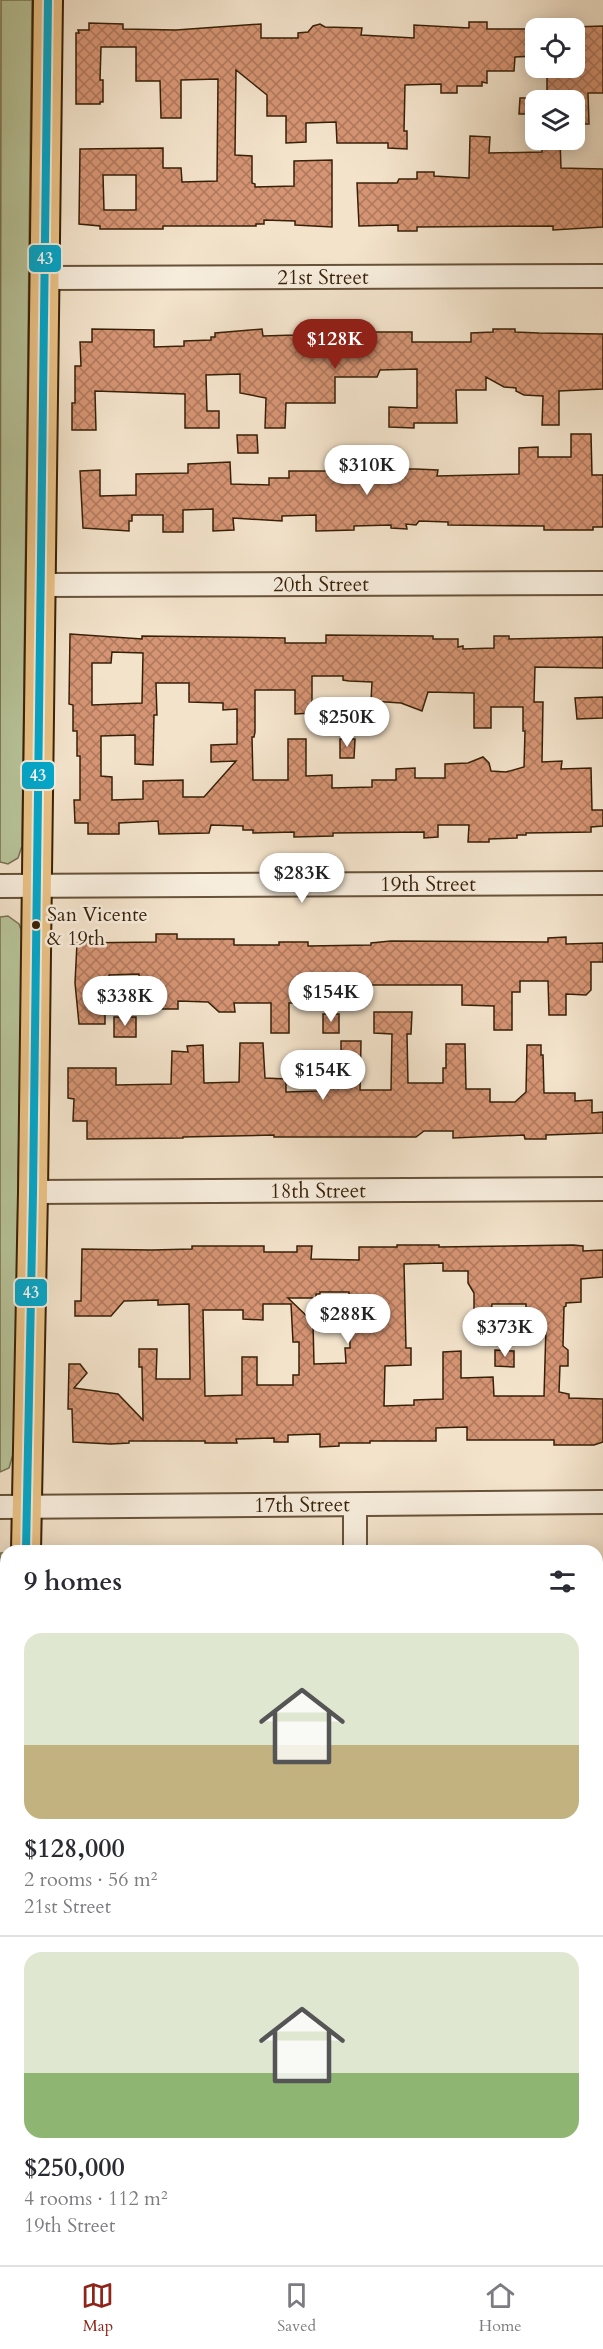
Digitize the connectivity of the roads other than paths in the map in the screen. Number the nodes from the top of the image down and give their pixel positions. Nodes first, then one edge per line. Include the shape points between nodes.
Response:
1 (48, 0) edge
2 (603, 276) edge
3 (44, 278) junction
4 (603, 583) edge
5 (41, 585) junction
6 (603, 883) edge
7 (37, 885) junction
8 (0, 886) edge
9 (603, 1189) edge
10 (33, 1192) junction
11 (603, 1502) edge
12 (355, 1505) junction
13 (13, 1507) edge
14 (24, 1545) edge
15 (355, 1545) edge

1 - 3 main road
2 - 3 street, 21st Street
3 - 5 main road
4 - 5 street, 20th Street
5 - 7 main road
6 - 7 street, 19th Street
7 - 8 street, 19th Street
7 - 10 main road
9 - 10 street, 18th Street
10 - 13 main road
11 - 12 street, 17th Street
12 - 13 street, 17th Street
12 - 15 street
13 - 14 main road

